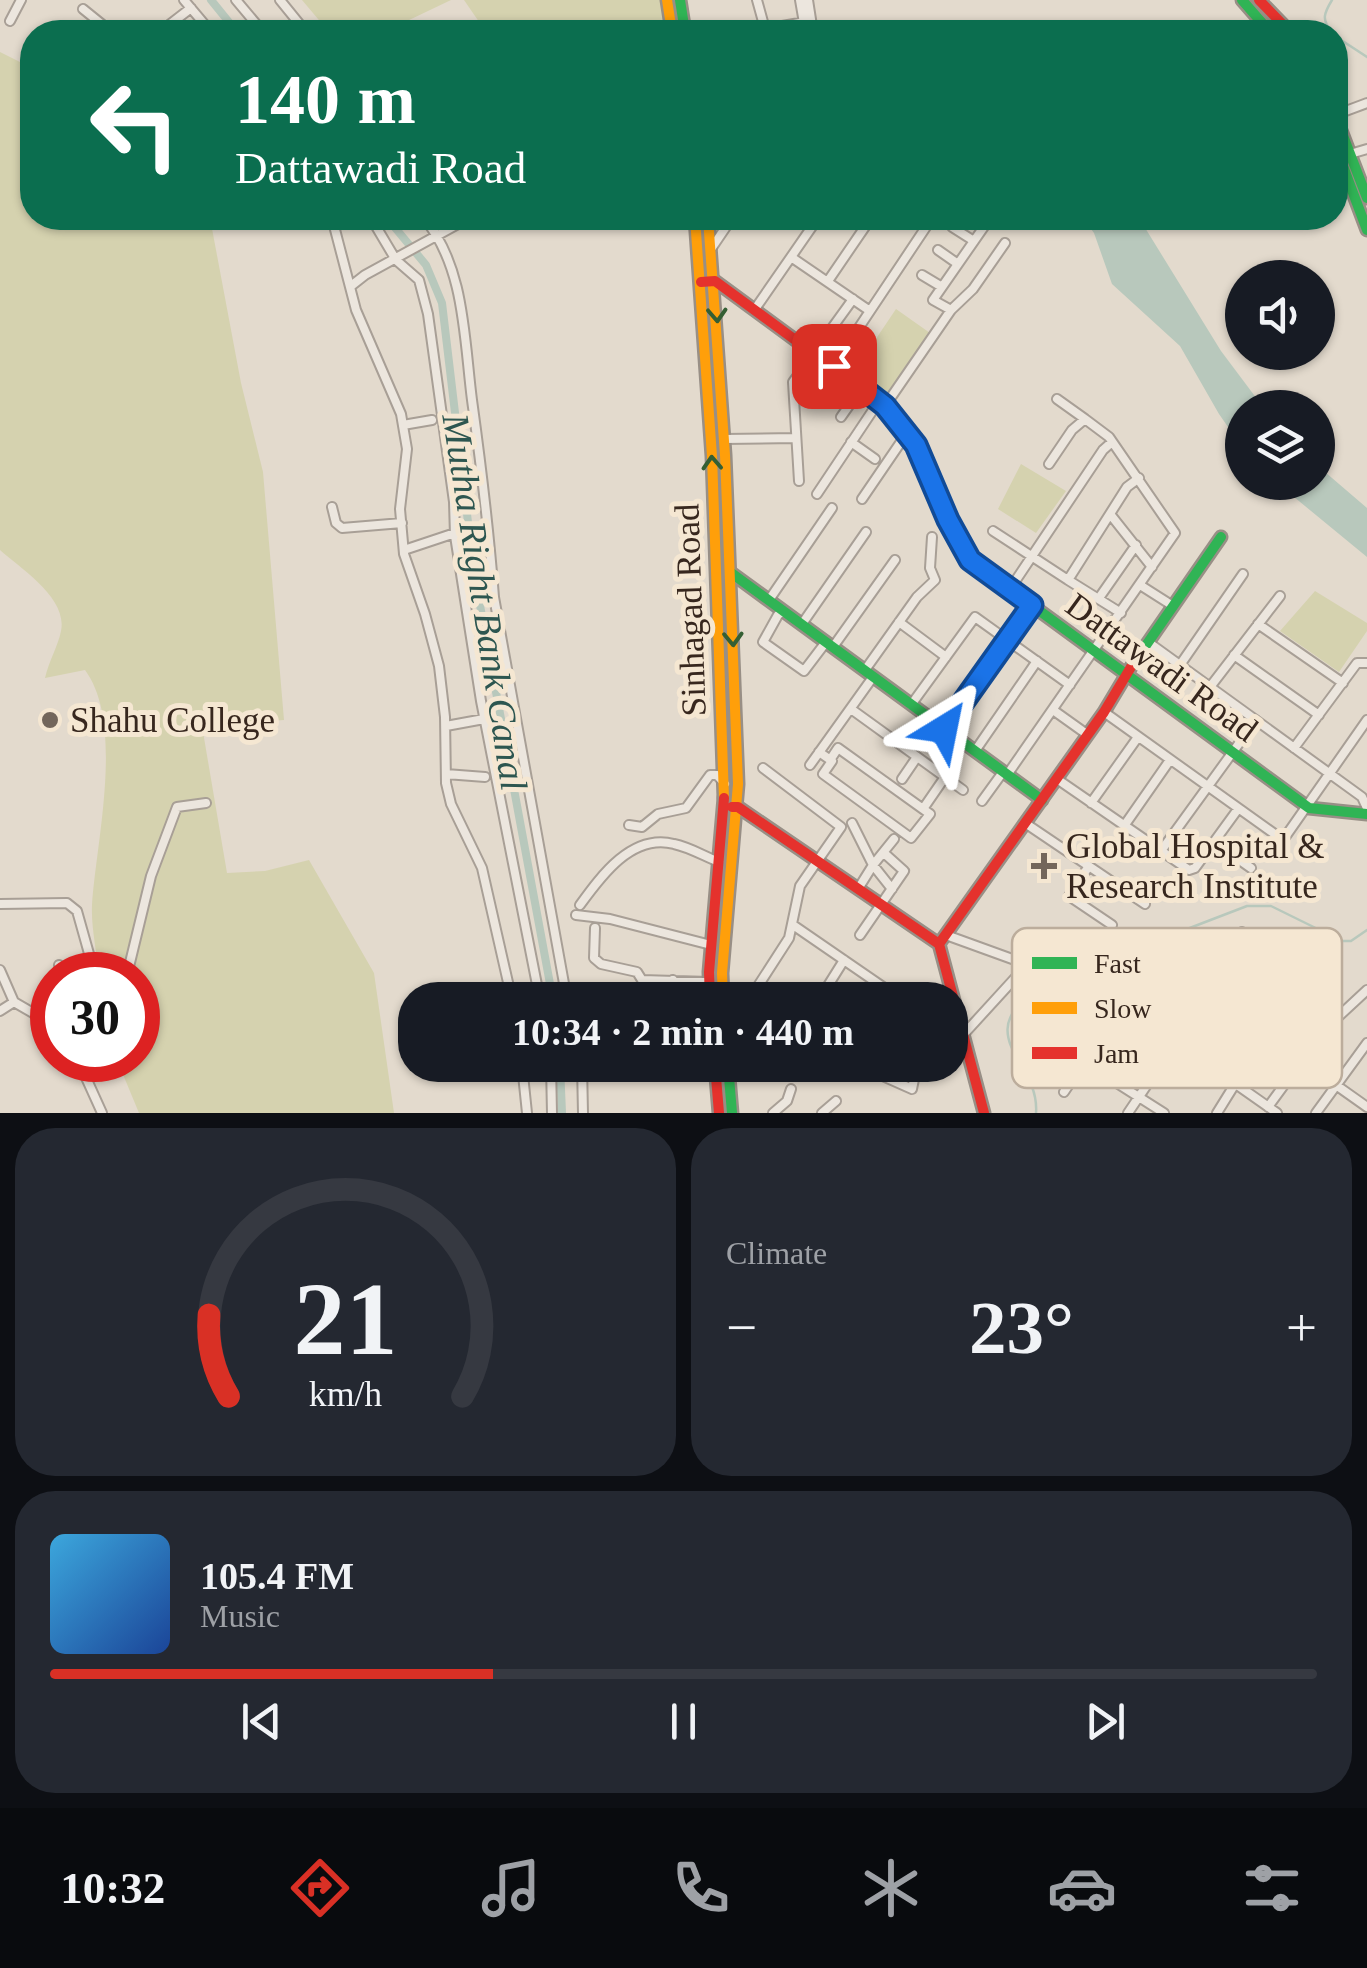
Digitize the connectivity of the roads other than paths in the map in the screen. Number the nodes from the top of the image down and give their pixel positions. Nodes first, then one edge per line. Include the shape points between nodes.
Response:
1 (22, 0) edge
2 (184, 0) edge
3 (236, 0) edge
4 (280, 0) edge
5 (1242, 0) edge
6 (1259, 0) edge
7 (191, 8) junction
8 (83, 9) dead end
9 (10, 20) dead end
10 (97, 20) edge
11 (176, 20) edge
12 (201, 20) edge
13 (253, 20) edge
14 (296, 20) edge
15 (1260, 20) edge
16 (1278, 20) edge
17 (1367, 148) edge
18 (1348, 149) edge
19 (1350, 154) junction
20 (1348, 180) edge
21 (1367, 198) edge
22 (336, 230) edge
23 (379, 230) edge
24 (432, 230) edge
25 (448, 230) edge
26 (696, 230) edge
27 (709, 230) edge
28 (724, 230) edge
29 (809, 230) edge
30 (864, 230) edge
31 (924, 230) edge
32 (958, 230) edge
33 (981, 230) edge
34 (1367, 230) edge
35 (436, 237) junction
36 (974, 241) junction
37 (1006, 244) dead end
38 (711, 249) junction
39 (938, 250) dead end
40 (791, 256) junction
41 (399, 258) junction
42 (958, 264) junction
43 (922, 275) dead end
44 (715, 281) junction
45 (702, 282) junction
46 (828, 282) junction
47 (352, 286) junction
48 (942, 287) junction
49 (853, 298) junction
50 (755, 310) junction
51 (870, 310) junction
52 (950, 310) junction
53 (814, 351) junction
54 (834, 366) junction
55 (862, 387) junction
56 (1057, 398) dead end
57 (882, 403) junction
58 (841, 417) dead end
59 (1085, 419) junction
60 (432, 420) dead end
61 (403, 426) junction
62 (907, 432) junction
63 (796, 438) junction
64 (724, 440) junction
65 (852, 442) junction
66 (1112, 442) junction
67 (875, 459) dead end
68 (1049, 464) dead end
69 (1140, 478) junction
70 (798, 481) dead end
71 (817, 494) dead end
72 (862, 500) dead end
73 (332, 507) dead end
74 (832, 508) dead end
75 (1110, 514) junction
76 (402, 523) junction
77 (455, 532) junction
78 (866, 532) dead end
79 (993, 532) dead end
80 (932, 537) dead end
81 (1221, 537) dead end
82 (1136, 545) junction
83 (404, 550) junction
84 (1031, 558) junction
85 (895, 560) dead end
86 (1152, 568) junction
87 (730, 572) junction
88 (1243, 574) dead end
89 (1068, 580) junction
90 (1140, 585) junction
91 (1010, 589) junction
92 (1280, 596) dead end
93 (1099, 598) junction
94 (769, 600) junction
95 (1032, 605) junction
96 (1173, 606) junction
97 (784, 611) junction
98 (1121, 613) junction
99 (900, 622) junction
100 (802, 624) junction
101 (1258, 624) junction
102 (1006, 640) junction
103 (1148, 642) junction
104 (829, 644) junction
105 (1094, 652) junction
106 (1234, 655) junction
107 (946, 657) junction
108 (1037, 662) junction
109 (1367, 663) edge
110 (1180, 665) junction
111 (869, 674) junction
112 (1125, 675) junction
113 (1344, 682) junction
114 (1070, 686) junction
115 (1210, 688) junction
116 (911, 705) junction
117 (850, 709) junction
118 (1053, 710) junction
119 (1104, 712) junction
120 (1319, 715) junction
121 (484, 719) junction
122 (1256, 720) junction
123 (1367, 720) edge
124 (446, 726) junction
125 (944, 729) junction
126 (1088, 735) junction
127 (1138, 737) junction
128 (1294, 748) junction
129 (975, 751) junction
130 (819, 752) junction
131 (1232, 753) junction
132 (917, 757) junction
133 (830, 760) junction
134 (1170, 760) junction
135 (810, 765) dead end
136 (763, 768) dead end
137 (446, 774) junction
138 (1005, 774) junction
139 (1330, 774) junction
140 (485, 777) dead end
141 (945, 777) junction
142 (902, 779) dead end
143 (1057, 779) junction
144 (724, 784) junction
145 (1207, 787) junction
146 (964, 790) dead end
147 (1365, 794) edge
148 (1042, 800) junction
149 (982, 801) dead end
150 (206, 803) dead end
151 (1091, 803) junction
152 (724, 806) junction
153 (925, 806) dead end
154 (738, 807) junction
155 (1308, 808) junction
156 (1238, 809) junction
157 (1367, 811) edge
158 (1025, 823) junction
159 (852, 824) dead end
160 (629, 826) dead end
161 (1124, 826) junction
162 (894, 839) dead end
163 (1214, 842) junction
164 (1160, 851) junction
165 (884, 853) junction
166 (816, 861) junction
167 (719, 862) junction
168 (874, 865) junction
169 (1088, 866) junction
170 (1252, 868) dead end
171 (858, 889) junction
172 (892, 889) junction
173 (0, 904) edge
174 (1144, 904) dead end
175 (580, 905) dead end
176 (881, 905) junction
177 (576, 915) dead end
178 (793, 925) junction
179 (1112, 925) dead end
180 (596, 928) dead end
181 (860, 935) dead end
182 (942, 939) junction
183 (711, 945) junction
184 (88, 952) edge
185 (133, 952) edge
186 (1012, 959) edge
187 (844, 960) junction
188 (0, 970) edge
189 (642, 980) joint
190 (673, 980) joint
191 (508, 982) edge
192 (536, 982) edge
193 (564, 982) edge
194 (709, 982) joint
195 (724, 982) edge
196 (761, 982) edge
197 (830, 982) edge
198 (872, 982) edge
199 (951, 982) edge
200 (1012, 982) edge
201 (1367, 990) edge
202 (14, 1002) junction
203 (0, 1010) edge
204 (30, 1011) edge
205 (1342, 1013) edge
206 (968, 1031) edge
207 (1367, 1042) edge
208 (968, 1054) edge
209 (1342, 1077) edge
210 (88, 1082) edge
211 (524, 1082) edge
212 (551, 1082) edge
213 (582, 1082) edge
214 (717, 1082) edge
215 (729, 1082) edge
216 (1067, 1088) edge
217 (1123, 1088) edge
218 (1145, 1088) edge
219 (1232, 1088) edge
220 (1241, 1088) edge
221 (1282, 1088) edge
222 (1335, 1088) edge
223 (1339, 1088) edge
224 (791, 1089) dead end
225 (1064, 1092) dead end
226 (1139, 1098) junction
227 (836, 1101) dead end
228 (1268, 1106) junction
229 (1367, 1108) edge
230 (102, 1113) edge
231 (527, 1113) edge
232 (552, 1113) edge
233 (583, 1113) edge
234 (720, 1113) edge
235 (732, 1113) edge
236 (773, 1113) edge
237 (822, 1113) edge
238 (984, 1113) edge
239 (1128, 1113) edge
240 (1164, 1113) edge
241 (1216, 1113) edge
242 (1277, 1113) edge
243 (1316, 1113) edge

1 - 9 street
2 - 7 street
3 - 13 street
4 - 14 street
5 - 15 street
6 - 16 street
7 - 11 street
7 - 12 street
8 - 10 street
17 - 19 street
18 - 19 street
19 - 21 street
20 - 34 street
22 - 47 street
23 - 41 street
24 - 35 street
25 - 35 street
26 - 45 street, Sinhagad Road
27 - 38 street, Sinhagad Road
28 - 38 street
29 - 40 street
30 - 46 street
31 - 51 street
32 - 36 street
33 - 36 street
35 - 41 street
35 - 193 street via 458,288 494,597
36 - 42 street
37 - 52 street
38 - 44 street, Sinhagad Road
39 - 42 street
40 - 46 street
40 - 50 street
41 - 47 street
41 - 77 street via 418,280 428,314
42 - 48 street
43 - 48 street
44 - 45 street
44 - 50 street, Dattawadi Road
44 -> 64 street, Sinhagad Road
144 -> 45 street, Sinhagad Road
46 - 49 street
47 - 61 street
48 - 52 street via 933,300
49 - 51 street
49 - 53 street
50 - 53 street, Dattawadi Road
51 - 54 street
52 - 57 street
53 - 54 street, Dattawadi Road
53 - 63 street via 793,382
54 - 55 street, Dattawadi Road
55 - 57 street, Dattawadi Road
55 - 58 street
56 - 59 street
57 - 62 street, Dattawadi Road
57 - 65 street
59 - 66 street
59 - 68 street
60 - 61 street
61 - 76 street
62 - 72 street
62 - 91 street, Dattawadi Road via 970,560
63 - 64 street
63 - 70 street
64 - 87 street, Sinhagad Road
65 - 67 street
65 - 71 street
66 - 69 street
66 - 84 street
69 - 75 street
69 - 86 street via 1175,533
73 - 76 street via 342,528
74 - 94 street
75 - 82 street
75 - 89 street
76 - 83 street
77 - 83 street
77 - 121 street
78 - 100 street
79 - 84 street
80 - 99 street via 935,580
81 - 96 street
82 - 86 street
82 - 93 street
83 - 124 street via 432,637
84 - 89 street
84 - 91 street
85 - 104 street
86 - 90 street
87 - 94 street
87 -> 154 street, Sinhagad Road
88 - 110 street
89 - 93 street
90 - 96 street
90 - 98 street
91 - 95 street, Dattawadi Road
92 - 101 street
93 - 98 street
94 - 97 street
95 - 102 street
95 - 105 street, Dattawadi Road
96 - 103 street
97 - 100 street
97 - 104 street via 762,642 806,671
98 - 105 street
99 - 107 street
99 - 111 street
100 - 104 street
101 - 106 street
101 - 113 street
102 - 107 street via 975,617
102 - 108 street
102 - 125 street
103 - 110 street
103 - 112 street
104 - 111 street
105 - 112 street, Dattawadi Road
105 - 114 street
106 - 115 street
106 - 120 street
107 - 116 street
108 - 114 street
108 - 129 street
109 - 113 street via 1357,663
110 - 115 street
111 - 116 street
111 - 117 street
112 - 119 street
112 - 131 street, Dattawadi Road
113 - 120 street
114 - 118 street
115 - 122 street
116 - 125 street
117 - 130 street
117 - 132 street
118 - 126 street
118 - 138 street
119 - 126 street
119 - 127 street
120 - 128 street
121 - 124 street
121 - 192 street
122 - 128 street
122 - 131 street
123 - 139 street
124 - 137 street
125 - 129 street
126 - 143 street
127 - 134 street
127 - 151 street
128 - 139 street
129 - 138 street
130 - 133 street
130 - 135 street
131 - 145 street
131 - 155 street, Dattawadi Road
132 - 141 street
132 - 142 street
133 - 133 street via 838,748 930,814 911,838 823,774
134 - 145 street
134 - 161 street
136 - 166 street via 840,825
137 - 140 street
137 - 191 street via 451,804 482,868
138 - 148 street
138 - 149 street
139 - 147 street
139 - 155 street
141 - 146 street
141 - 153 street
143 - 148 street
143 - 151 street
144 - 152 street, Sinhagad Road
144 - 160 street via 710,775 686,808
145 - 156 street
145 - 164 street
147 - 157 street
148 - 158 street
150 - 185 street via 177,807 151,876
151 - 161 street
152 - 154 street
152 - 167 street, Sinhagad Road
154 - 166 street
154 - 195 street, Sinhagad Road
155 - 156 street via 1283,840
155 - 157 street
156 - 163 street
158 - 169 street
158 - 182 street
159 - 168 street
161 - 164 street
162 - 165 street
163 - 164 street via 1192,870
163 - 170 street
165 - 168 street
165 - 172 street via 904,871
166 - 171 street
166 - 178 street via 800,886
167 - 175 street via 669,842 644,846 612,865
167 - 183 street, Sinhagad Road
168 - 171 street
168 - 172 street
169 - 174 street
169 - 179 street via 1069,896
171 - 176 street
172 - 176 street
173 - 184 street via 73,906
176 - 181 street
176 - 182 street
177 - 183 street
178 - 187 street
178 - 196 street
180 - 189 street via 594,958 637,972
182 - 186 street
182 - 199 street
183 - 194 street, Sinhagad Road
187 - 197 street
187 - 198 street
188 - 202 street
189 - 190 street
190 - 194 street
200 - 206 street
201 - 205 street
202 - 203 street
202 - 204 street
207 - 209 street
208 - 238 street
210 - 230 street
211 - 231 street
212 - 232 street
213 - 233 street
214 - 234 street
215 - 235 street
216 - 225 street
217 - 226 street
218 - 226 street
219 - 241 street
220 - 228 street
221 - 228 street
222 - 243 street
223 - 229 street
224 - 236 street
226 - 239 street
226 - 240 street
227 - 237 street
228 - 242 street

